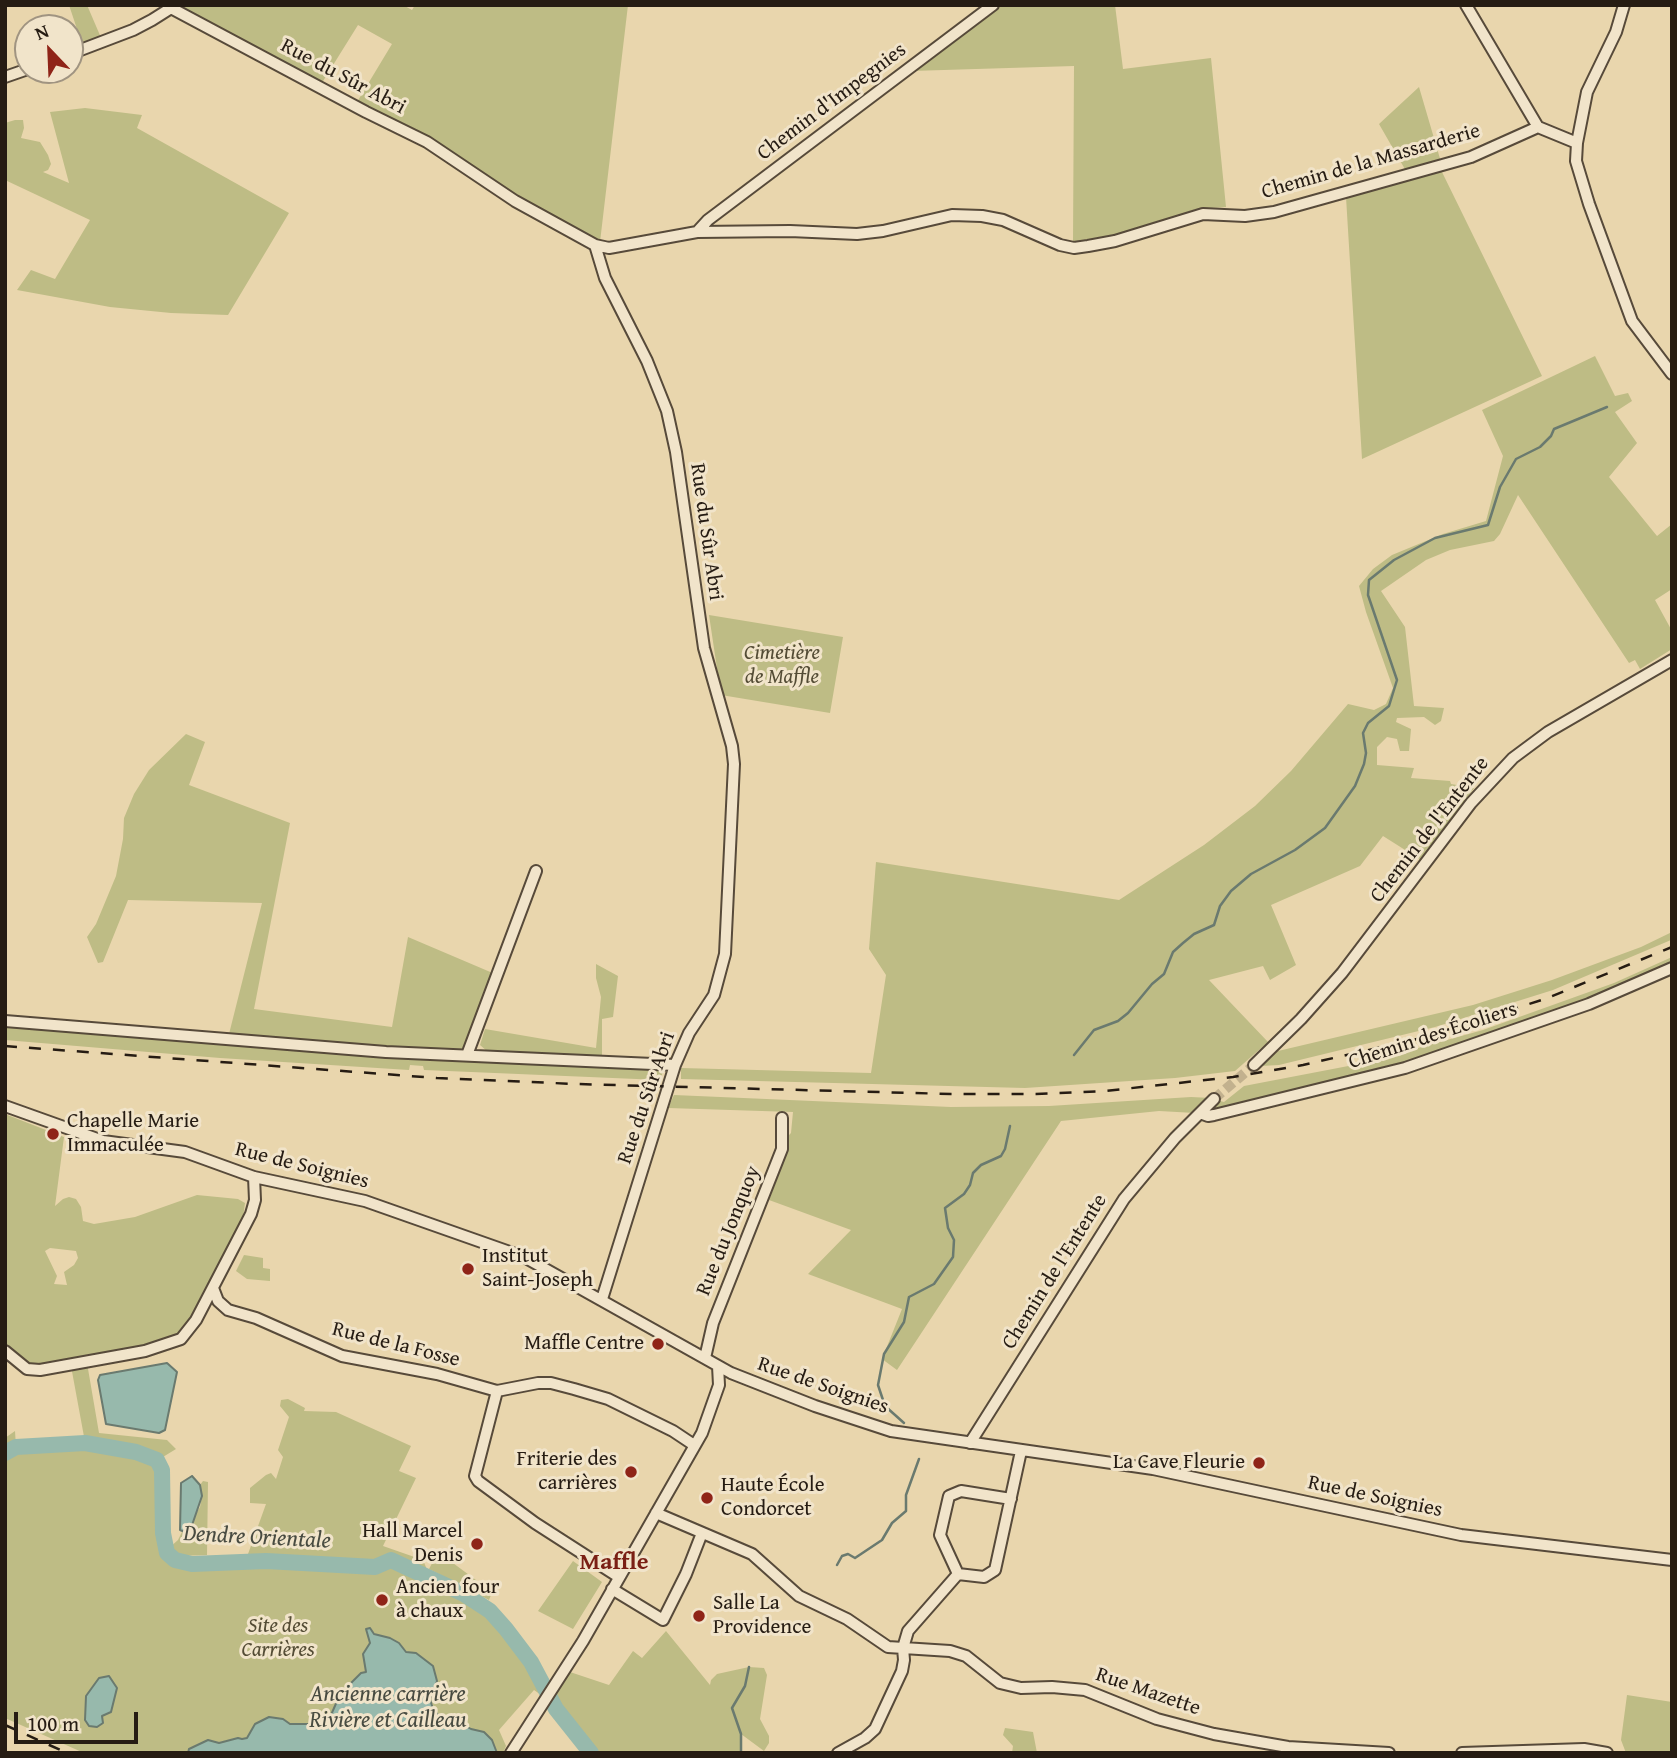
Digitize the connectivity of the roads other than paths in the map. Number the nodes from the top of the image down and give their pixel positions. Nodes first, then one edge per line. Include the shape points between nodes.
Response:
1 (993, 5) edge
2 (1466, 5) edge
3 (1624, 5) edge
4 (171, 7) edge
5 (84, 49) edge
6 (1538, 127) junction
7 (1577, 142) junction
8 (696, 232) junction
9 (595, 245) junction
10 (1672, 374) edge
11 (1672, 660) edge
12 (536, 871) dead end
13 (1672, 968) edge
14 (5, 1021) edge
15 (467, 1055) junction
16 (675, 1065) junction
17 (1254, 1065) tunnel mouth
18 (1214, 1100) tunnel mouth
19 (5, 1106) edge
20 (1200, 1113) junction
21 (782, 1118) dead end
22 (254, 1178) junction
23 (213, 1288) junction
24 (602, 1299) junction
25 (5, 1351) edge
26 (705, 1358) junction
27 (718, 1366) junction
28 (731, 1374) junction
29 (719, 1385) junction
30 (497, 1391) junction
31 (970, 1443) junction
32 (694, 1446) junction
33 (1021, 1451) junction
34 (1011, 1499) junction
35 (656, 1513) junction
36 (702, 1533) junction
37 (1672, 1560) edge
38 (958, 1574) junction
39 (620, 1577) junction
40 (612, 1589) junction
41 (904, 1648) junction
42 (511, 1753) edge
43 (838, 1753) edge
44 (1390, 1753) edge
45 (1462, 1753) edge
46 (1607, 1753) edge

1 - 8 street, Chemin d'Impegnies
2 - 6 street
3 - 7 street via 1587,92
4 - 5 street via 133,30
4 - 9 street, Rue du Sûr Abri via 427,142 515,201
6 - 7 street
6 - 8 street, Chemin de la Massarderie via 1471,158 1274,212 1203,214 1115,241 1074,248 1003,220 968,215 857,234
7 - 10 street via 1578,174 1632,321
8 - 9 street, Chemin de la Massarderie via 609,248
9 - 16 street, Rue du Sûr Abri via 605,278 647,361 672,427 704,648 734,764 725,954 714,995 689,1032
11 - 17 street, Chemin de l'Entente via 1548,732 1508,763 1471,803 1342,973
12 - 15 street
13 - 20 street, Chemin des Écoliers via 1567,1013 1405,1068 1214,1115
14 - 15 street
15 - 16 street
16 - 24 street, Rue du Sûr Abri
18 - 20 street, Chemin de l'Entente
19 - 22 street, Rue de Soignies via 90,1138 185,1152
20 - 31 street, Chemin de l'Entente via 1124,1199
21 - 26 street, Rue du Jonquoy via 782,1149 713,1323
22 - 23 street via 254,1207
22 - 24 street, Rue de Soignies via 365,1201 524,1257
23 - 25 street via 189,1331 169,1345 40,1370 27,1369
23 - 30 street, Rue de la Fosse via 228,1310 342,1356
24 - 26 street, Rue de Soignies
26 - 27 street, Rue de Soignies
27 - 28 street, Rue de Soignies
27 - 29 street
28 - 29 street
28 - 31 street, Rue de Soignies via 891,1431
29 - 32 street via 708,1422
30 - 32 street, Rue de la Fosse via 538,1383 574,1389 608,1399
30 - 39 street via 475,1476 478,1481
31 - 33 street, Rue de Soignies
32 - 35 street
33 - 34 street
33 - 37 street, Rue de Soignies via 1153,1469 1461,1535
34 - 38 street via 995,1570 984,1577
34 - 38 street via 961,1491 948,1496 940,1535
35 - 36 street, Rue Mazette
35 - 39 street
36 - 40 street via 663,1620
36 - 41 street, Rue Mazette via 752,1554 799,1596 847,1619 888,1647
38 - 41 street via 908,1632
39 - 40 street
40 - 42 street
41 - 43 street via 902,1671 875,1729
41 - 44 street, Rue Mazette via 954,1652 1000,1683 1085,1690 1157,1719 1214,1734 1289,1747
45 - 46 street via 1584,1749

